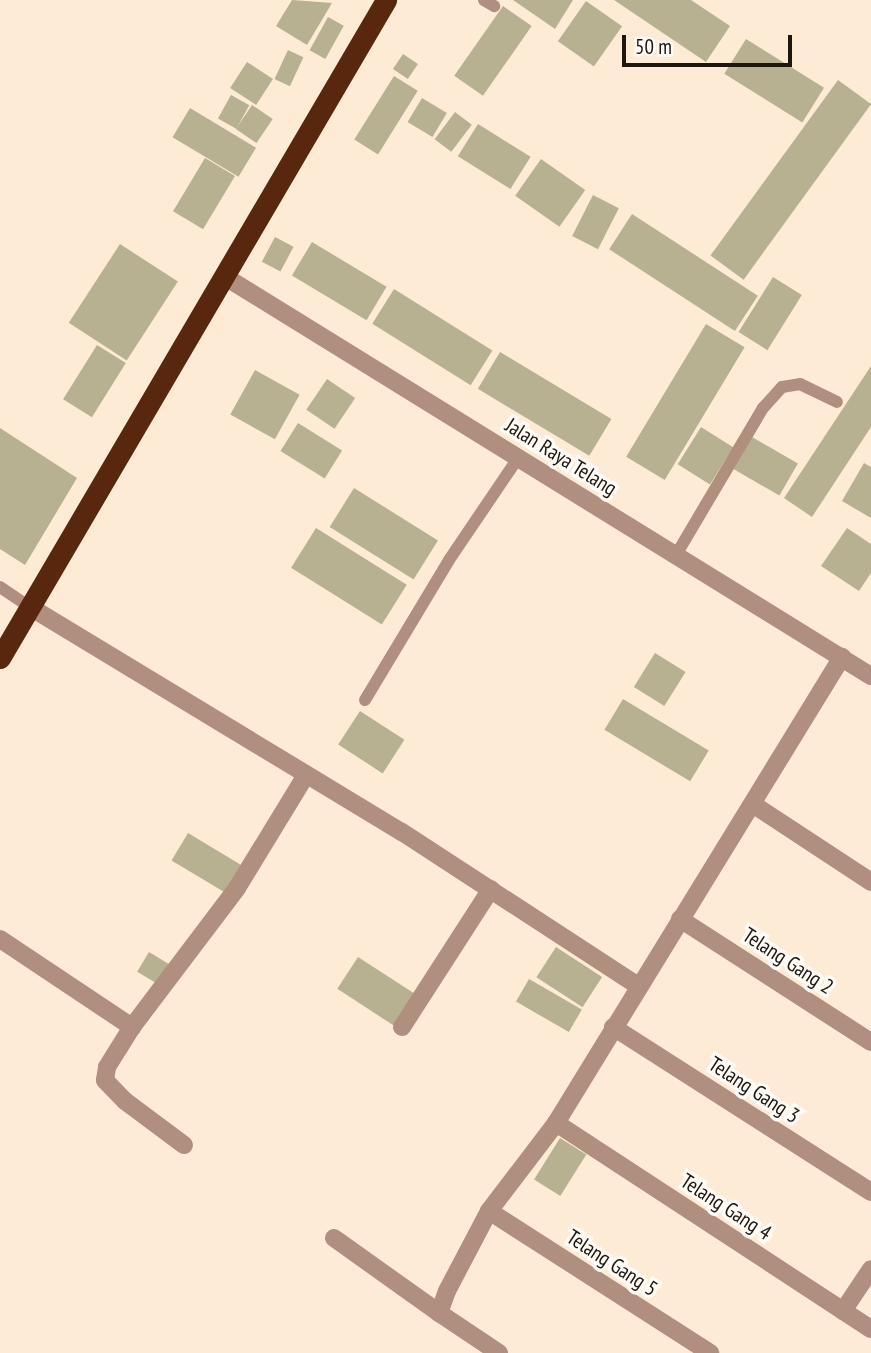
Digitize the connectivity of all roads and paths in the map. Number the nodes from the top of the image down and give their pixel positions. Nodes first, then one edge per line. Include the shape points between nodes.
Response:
1 (386, 0) edge
2 (227, 278) junction
3 (838, 402) dead end
4 (518, 458) junction
5 (676, 555) junction
6 (0, 587) edge
7 (30, 607) junction
8 (842, 657) junction
9 (0, 659) edge
10 (871, 676) edge
11 (365, 700) dead end
12 (306, 775) junction
13 (754, 804) junction
14 (871, 882) edge
15 (491, 889) junction
16 (680, 919) junction
17 (0, 939) edge
18 (638, 986) junction
19 (132, 1027) junction
20 (402, 1027) dead end
21 (613, 1027) junction
22 (871, 1042) edge
23 (556, 1123) junction
24 (184, 1145) dead end
25 (871, 1192) edge
26 (489, 1211) junction
27 (334, 1238) dead end
28 (871, 1269) edge
29 (843, 1311) junction
30 (439, 1313) junction
31 (871, 1329) edge
32 (499, 1353) edge
33 (710, 1353) edge

1 - 2 highway
2 - 4 street, Jalan Raya Telang
2 - 7 highway
3 - 5 lane via 800,384 782,387 763,408
4 - 5 street, Jalan Raya Telang
4 - 11 lane via 449,560
5 - 8 street, Jalan Raya Telang
6 - 7 lane
7 - 9 highway
7 - 12 street
8 - 10 street, Jalan Raya Telang
8 - 13 street
12 - 15 street
12 - 19 street via 237,888
13 - 14 street
13 - 16 street
15 - 18 street
15 - 20 street
16 - 18 street
16 - 22 street, Telang Gang 2
17 - 19 street
18 - 21 street
19 - 24 street via 105,1080 125,1101
21 - 23 street
21 - 25 street, Telang Gang 3
23 - 26 street
23 - 29 street, Telang Gang 4
26 - 30 street
26 - 33 street, Telang Gang 5
27 - 30 street
28 - 29 street
29 - 31 street, Telang Gang 4
30 - 32 street

